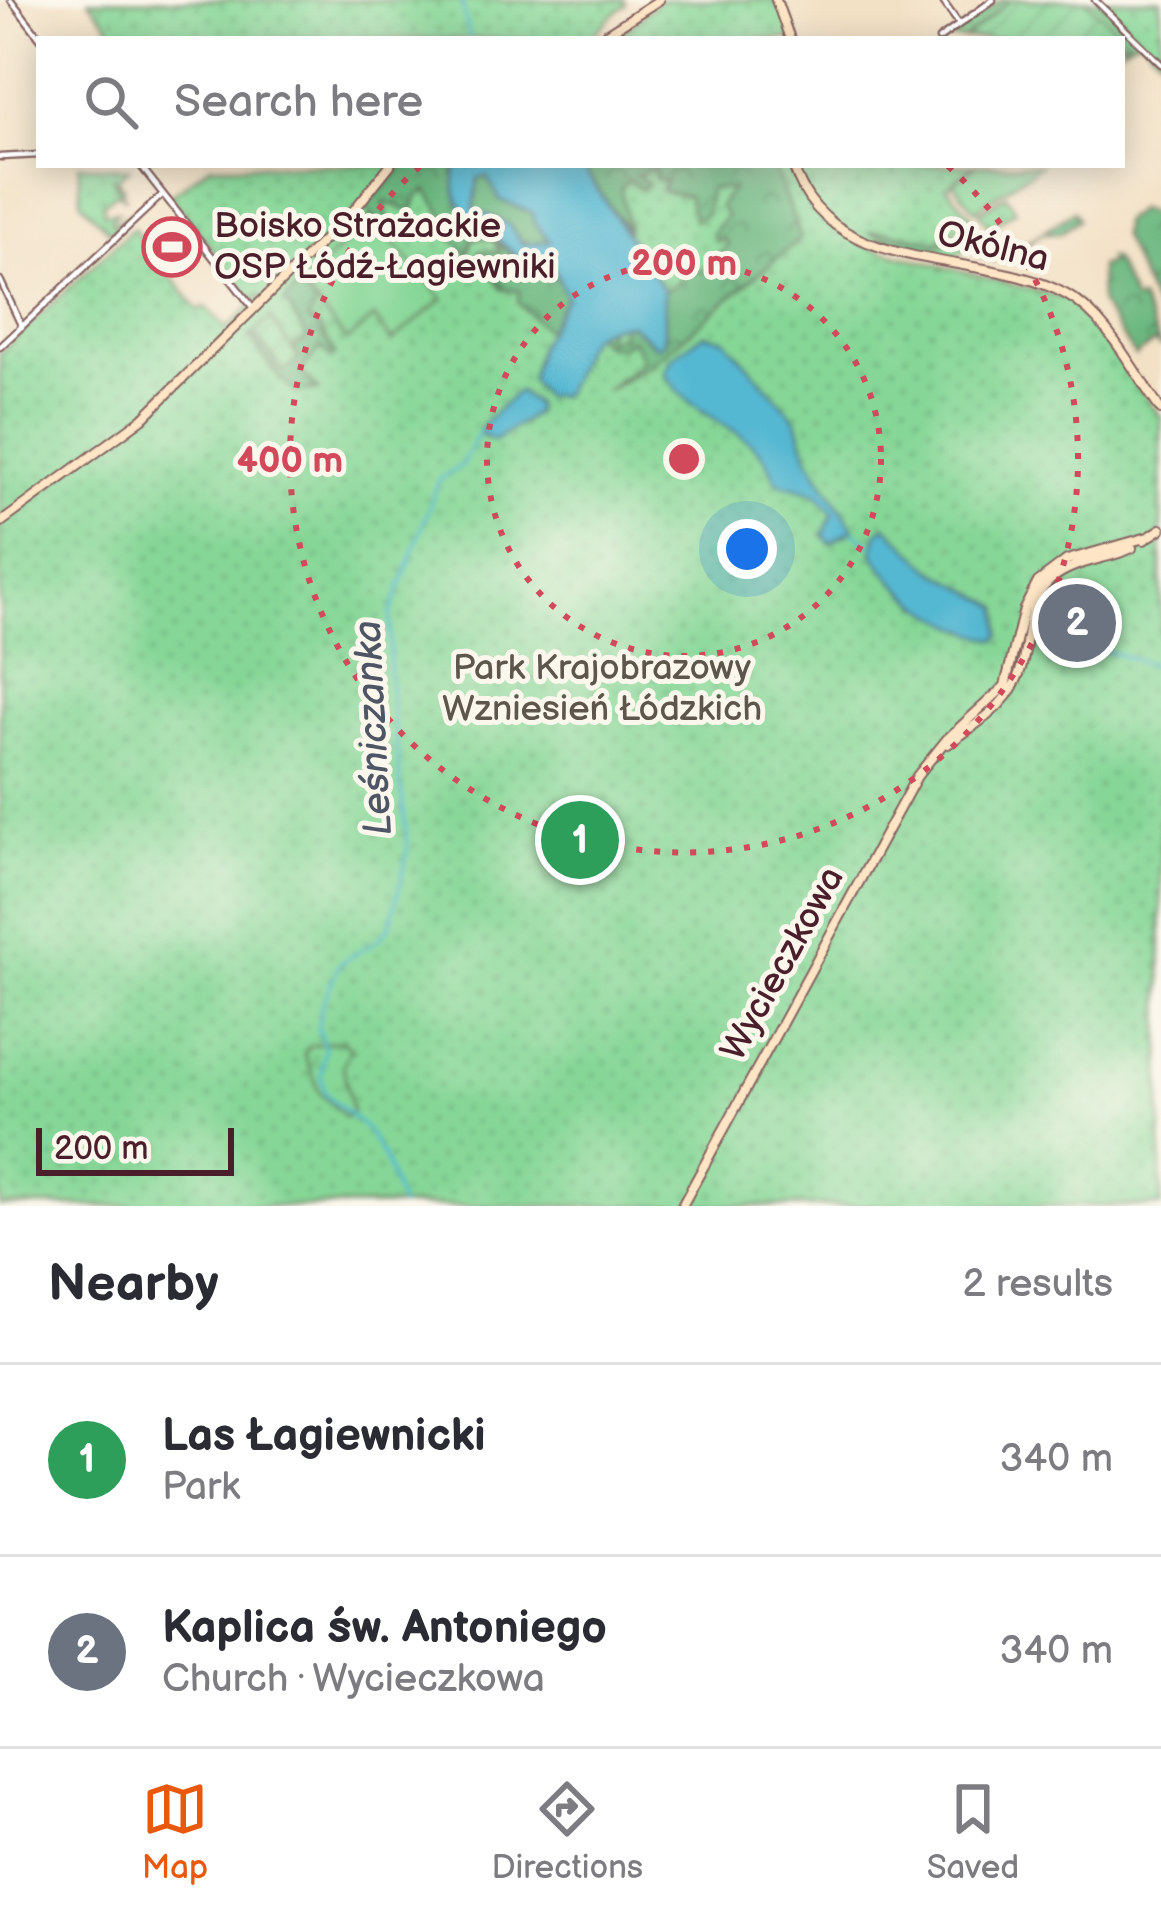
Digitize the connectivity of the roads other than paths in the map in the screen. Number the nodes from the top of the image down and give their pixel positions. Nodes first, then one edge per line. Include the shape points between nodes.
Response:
1 (11, 0) edge
2 (659, 0) edge
3 (942, 0) edge
4 (992, 0) edge
5 (1095, 0) edge
6 (779, 1) edge
7 (959, 24) junction
8 (39, 36) edge
9 (603, 36) edge
10 (789, 36) edge
11 (943, 36) edge
12 (1161, 64) edge
13 (36, 155) edge
14 (0, 157) edge
15 (142, 168) edge
16 (388, 168) edge
17 (795, 168) edge
18 (163, 194) junction
19 (0, 280) edge
20 (254, 309) junction
21 (22, 327) junction
22 (0, 347) edge
23 (1161, 410) edge
24 (0, 523) edge
25 (1161, 529) edge
26 (682, 1206) edge

1 - 8 street
2 - 9 street
3 - 7 street
4 - 7 street
5 - 12 street
6 - 10 street
7 - 11 street
13 - 14 street
15 - 18 street
16 - 20 street
17 - 23 street, Okólna via 814,203 866,241 1073,298
18 - 20 street
18 - 21 street
19 - 21 street
20 - 24 street via 129,430
21 - 22 street
25 - 26 street, Wycieczkowa via 1046,586 1011,691 937,752 908,791

